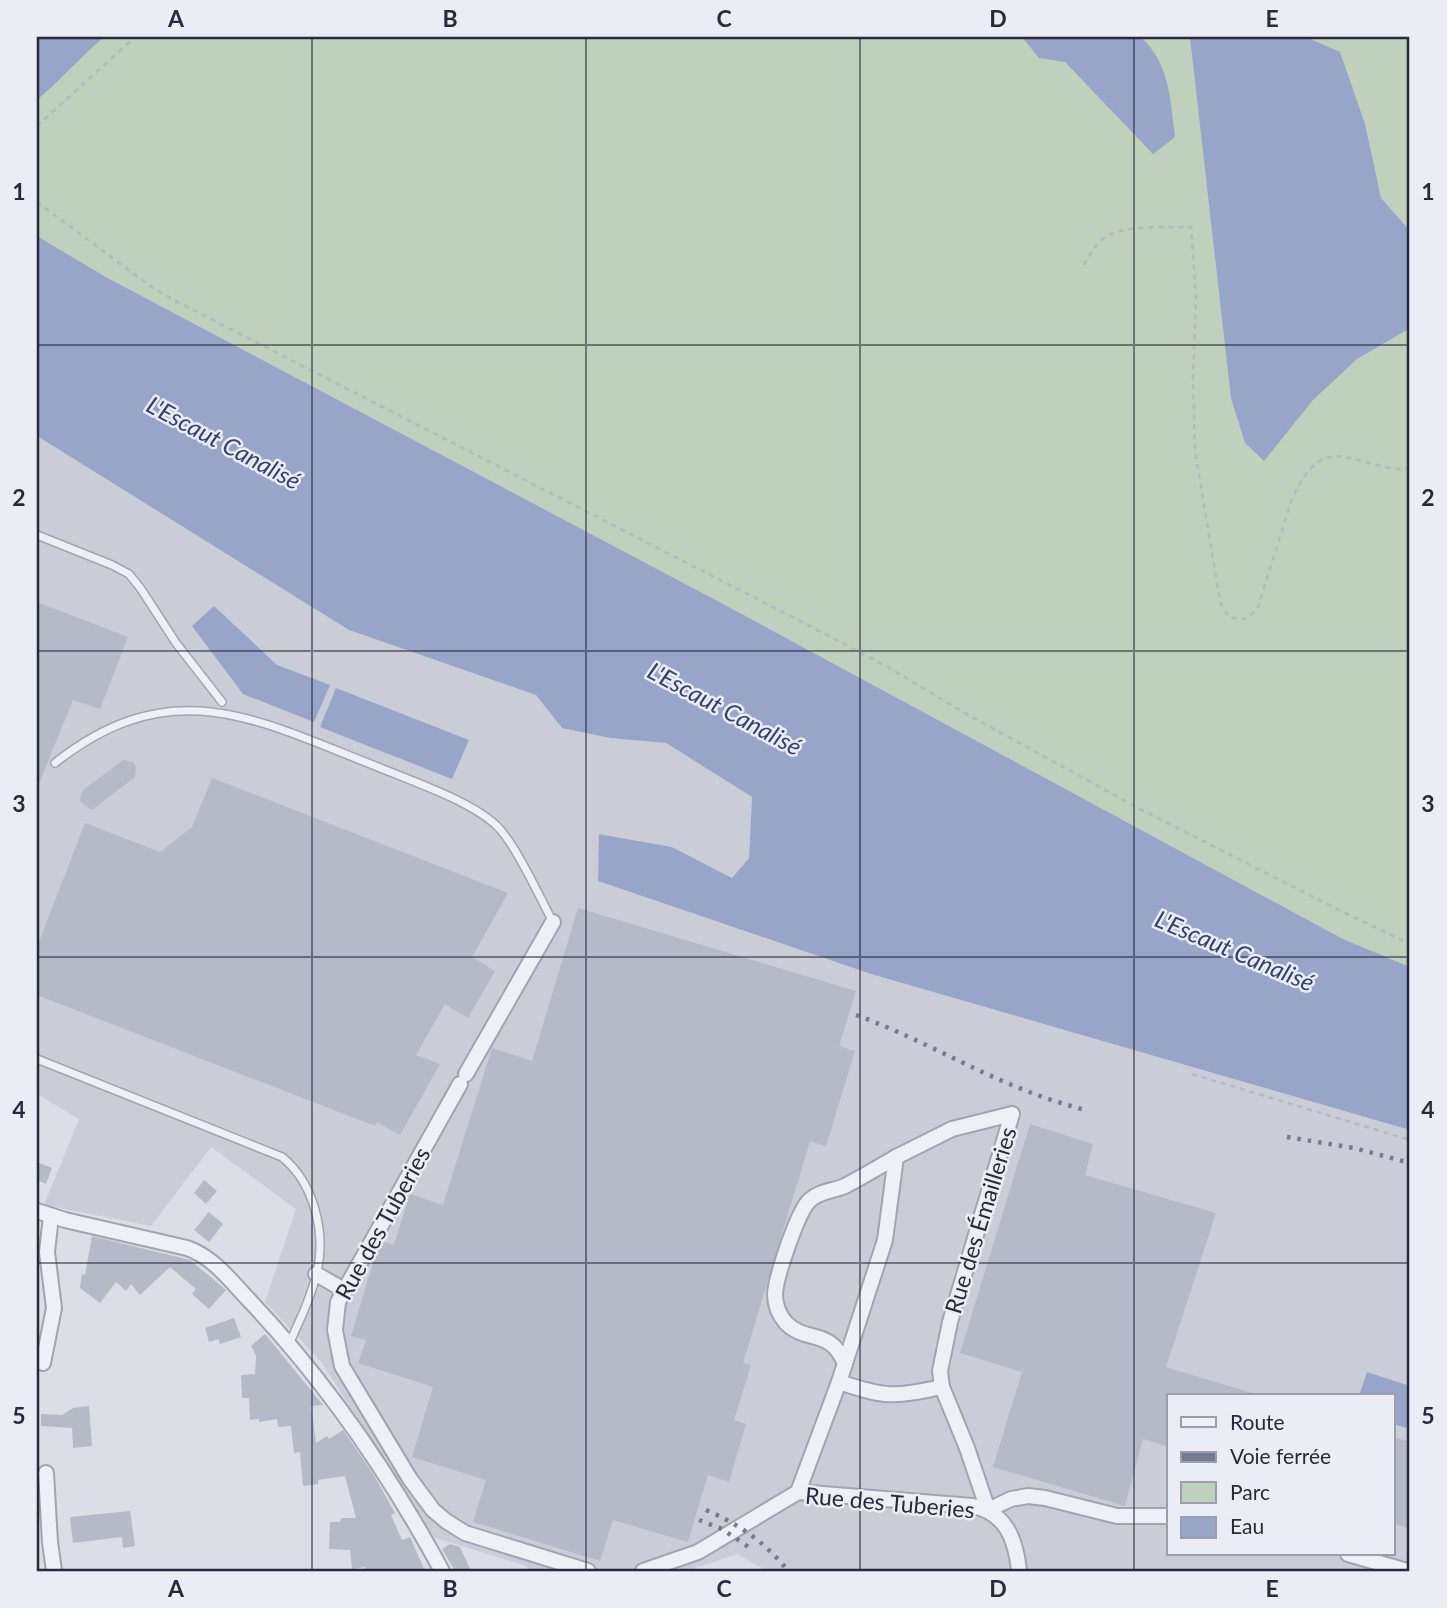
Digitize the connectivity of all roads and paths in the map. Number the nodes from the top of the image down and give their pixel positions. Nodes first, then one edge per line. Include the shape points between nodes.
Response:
1 (135, 37) edge
2 (37, 126) edge
3 (37, 202) edge
4 (1084, 265) dead end
5 (1410, 469) edge
6 (37, 535) edge
7 (222, 702) dead end
8 (55, 763) dead end
9 (553, 922) joint
10 (1410, 944) edge
11 (37, 1059) edge
12 (1192, 1074) dead end
13 (1410, 1140) edge
14 (896, 1157) junction
15 (44, 1213) edge
16 (316, 1274) junction
17 (344, 1290) junction
18 (289, 1345) junction
19 (43, 1363) dead end
20 (845, 1364) junction
21 (839, 1382) junction
22 (942, 1387) junction
23 (47, 1473) dead end
24 (798, 1492) junction
25 (988, 1510) junction
26 (1167, 1516) edge
27 (43, 1520) edge
28 (1355, 1556) edge
29 (54, 1571) edge
30 (442, 1571) edge
31 (587, 1571) edge
32 (643, 1571) edge
33 (1019, 1571) edge
34 (1407, 1571) edge

1 - 2 path
3 - 10 path via 174,300 802,622 1152,815
4 - 5 path via 1098,244 1114,233 1191,227 1196,299 1195,451 1220,601 1232,618 1245,619 1256,610 1292,499 1314,464 1341,456
6 - 7 lane via 129,574
8 - 9 lane via 102,731 159,713 218,712 270,725 406,778 485,815 506,837
9 - 17 street, Rue des Tuberies
11 - 16 lane via 282,1157 302,1179 314,1206 319,1241
12 - 13 path
14 - 20 street via 885,1240
14 - 20 street via 809,1201 799,1215 776,1288 777,1308 787,1324 829,1341
14 - 22 street, Rue des Émailleries via 952,1129 1012,1114 948,1330
15 - 18 street via 198,1252
15 - 19 street via 54,1308
16 - 17 street
16 - 18 lane
17 - 31 street, Rue des Tuberies via 335,1321 342,1366 433,1510 465,1533
18 - 30 street via 360,1436
20 - 21 street
21 - 22 street via 892,1396
21 - 24 street
22 - 25 street, Rue des Émailleries
23 - 27 street
24 - 25 street, Rue des Tuberies
24 - 32 street, Rue des Tuberies via 698,1552
25 - 26 street via 1028,1496 1117,1516
25 - 33 street, Rue des Émailleries via 1010,1532
27 - 29 street
28 - 34 street

